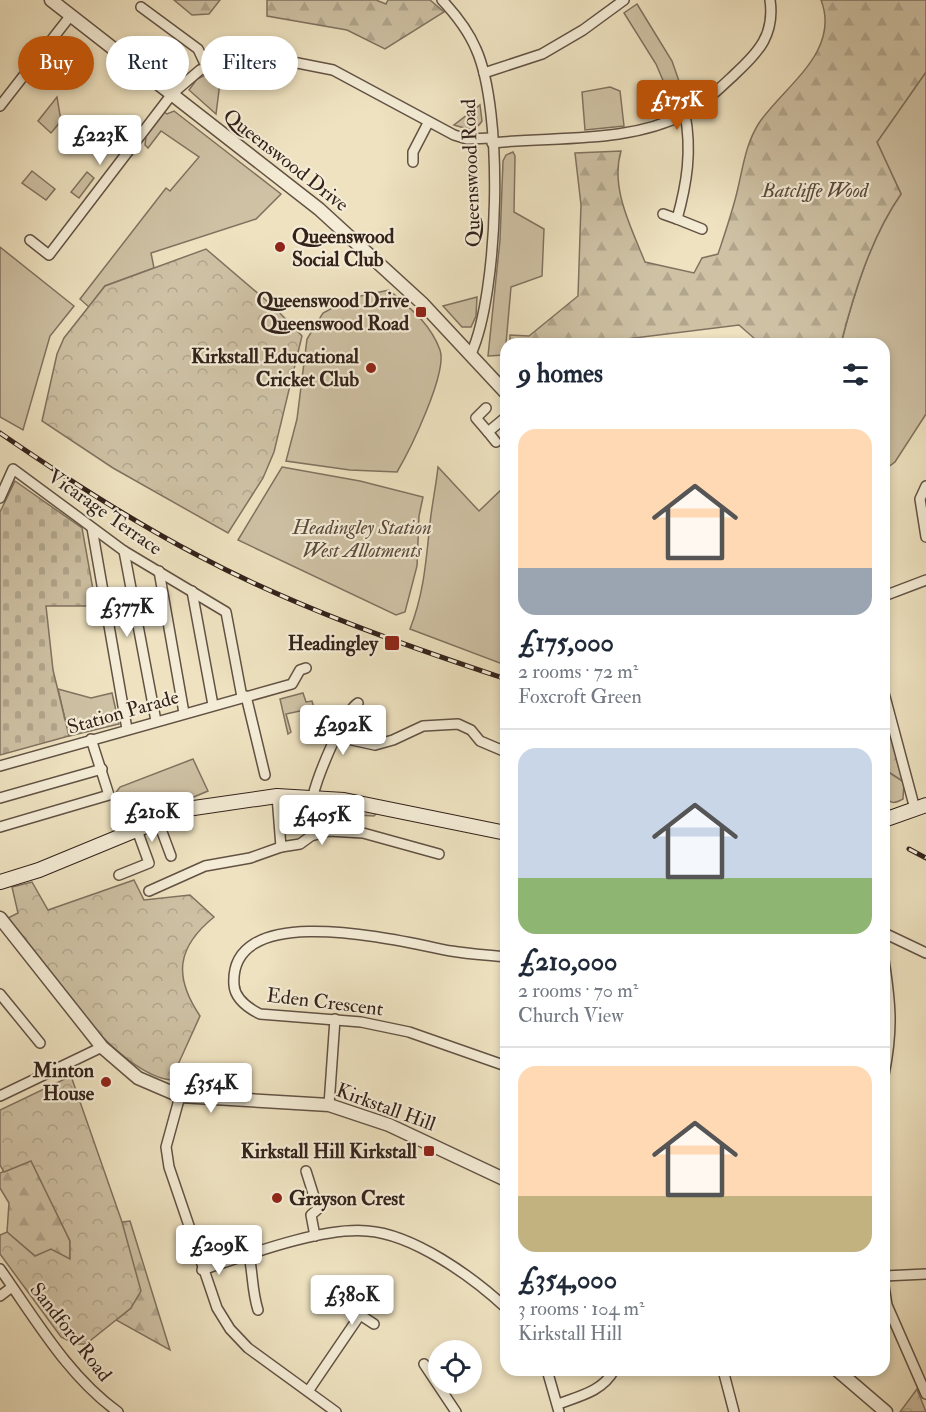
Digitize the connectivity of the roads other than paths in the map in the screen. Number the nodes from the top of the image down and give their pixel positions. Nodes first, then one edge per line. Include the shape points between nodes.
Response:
1 (51, 0) edge
2 (442, 0) edge
3 (624, 0) edge
4 (770, 0) edge
5 (141, 7) dead end
6 (70, 15) junction
7 (201, 55) edge
8 (298, 62) edge
9 (201, 70) edge
10 (484, 73) junction
11 (172, 94) junction
12 (0, 106) edge
13 (685, 114) junction
14 (428, 123) junction
15 (492, 141) junction
16 (413, 162) dead end
17 (663, 214) dead end
18 (677, 219) junction
19 (702, 229) dead end
20 (30, 240) dead end
21 (471, 354) junction
22 (500, 386) edge
23 (486, 408) dead end
24 (500, 422) edge
25 (488, 432) junction
26 (496, 442) dead end
27 (926, 486) edge
28 (0, 498) edge
29 (92, 528) junction
30 (926, 537) edge
31 (124, 551) junction
32 (159, 572) junction
33 (926, 580) edge
34 (192, 591) junction
35 (890, 594) edge
36 (306, 668) dead end
37 (248, 696) junction
38 (358, 703) dead end
39 (213, 705) junction
40 (890, 712) edge
41 (184, 713) junction
42 (156, 721) junction
43 (127, 729) junction
44 (338, 737) junction
45 (91, 740) junction
46 (500, 749) edge
47 (0, 766) edge
48 (102, 769) junction
49 (265, 775) dead end
50 (277, 796) junction
51 (313, 796) junction
52 (0, 798) edge
53 (920, 807) edge
54 (890, 818) edge
55 (158, 821) junction
56 (0, 827) edge
57 (137, 830) junction
58 (500, 832) edge
59 (281, 847) junction
60 (439, 854) dead end
61 (171, 856) dead end
62 (119, 875) dead end
63 (0, 882) edge
64 (149, 891) dead end
65 (0, 918) edge
66 (890, 936) edge
67 (926, 953) edge
68 (500, 956) edge
69 (0, 994) edge
70 (890, 998) edge
71 (335, 1019) junction
72 (890, 1041) edge
73 (40, 1043) dead end
74 (102, 1047) junction
75 (500, 1064) edge
76 (0, 1096) edge
77 (180, 1096) junction
78 (329, 1105) junction
79 (306, 1171) dead end
80 (500, 1177) edge
81 (315, 1236) junction
82 (249, 1255) junction
83 (0, 1269) edge
84 (202, 1270) junction
85 (926, 1275) edge
86 (890, 1276) edge
87 (12, 1287) junction
88 (0, 1296) edge
89 (500, 1303) edge
90 (345, 1305) dead end
91 (258, 1310) dead end
92 (890, 1312) edge
93 (360, 1315) junction
94 (374, 1324) dead end
95 (424, 1364) dead end
96 (549, 1376) edge
97 (611, 1376) edge
98 (725, 1376) edge
99 (844, 1376) edge
100 (309, 1390) junction
101 (926, 1394) edge
102 (559, 1408) edge
103 (118, 1412) edge
104 (336, 1412) edge
105 (456, 1412) edge
106 (734, 1412) edge
107 (886, 1412) edge

1 - 6 street, Queenswood Drive
2 - 10 street, Queenswood Road via 465,28
3 - 10 street via 542,54
4 - 13 street via 772,21 763,46 718,90
5 - 7 street via 198,49
6 - 11 street, Queenswood Drive
6 - 12 street
8 - 14 street via 333,70
9 - 11 street
10 - 15 street, Queenswood Road
11 - 20 street via 49,255
11 - 21 street, Queenswood Drive via 327,215
13 - 15 street via 609,135
13 - 18 street via 689,168
14 - 15 street via 466,139
14 - 16 street via 413,152
15 - 21 street, Queenswood Road via 492,261 479,338
17 - 18 street
18 - 19 street
21 - 22 street, Queenswood Drive
23 - 25 street via 476,418
24 - 25 street
25 - 26 street
27 - 30 street via 920,499
28 - 29 street, Vicarage Terrace via 13,469
29 - 31 street, Vicarage Terrace
29 - 43 street
31 - 32 street, Vicarage Terrace
31 - 42 street
32 - 34 street, Vicarage Terrace
32 - 41 street
33 - 35 street
34 - 37 street, Vicarage Terrace via 226,612
34 - 39 street
36 - 37 street, Station Parade via 300,670 292,684
37 - 39 street, Station Parade
37 - 49 street, Vicarage Terrace
38 - 44 street
39 - 41 street, Station Parade
40 - 53 street
41 - 42 street, Station Parade
42 - 43 street, Station Parade
43 - 45 street, Station Parade
44 - 46 street via 375,745 423,726 458,724 471,730 480,741
44 - 51 street via 318,776
45 - 47 street, Station Parade
45 - 48 street
48 - 52 street
48 - 56 street via 109,795
50 - 51 main road
50 - 55 main road via 187,809
50 - 59 street
51 - 58 main road
53 - 54 main road
55 - 57 main road
55 - 61 street
57 - 62 street via 149,863
57 - 63 main road
59 - 60 street via 300,844 329,831 363,833
59 - 64 street via 250,858 205,866
65 - 74 street, Kirkstall Hill
66 - 67 street
68 - 71 street, Eden Crescent via 324,930 278,935 257,943 243,955 236,968 234,988 250,1009 276,1016
69 - 73 street
70 - 72 street
71 - 75 street, Eden Crescent via 409,1032
71 - 78 street
74 - 76 street
74 - 77 street, Kirkstall Hill via 138,1078
77 - 78 street, Kirkstall Hill
77 - 84 street via 166,1147
78 - 80 street, Kirkstall Hill via 389,1125
79 - 81 street via 318,1209 311,1215
81 - 82 street
81 - 89 street via 366,1230 388,1235 464,1274
82 - 84 street
82 - 91 street via 254,1276 251,1290
83 - 87 street, Sandford Road
84 - 100 street via 230,1329 248,1348
85 - 86 street
87 - 88 street
87 - 103 street, Sandford Road via 92,1393
90 - 93 street
92 - 101 street
93 - 94 street
93 - 100 street
95 - 105 street
96 - 102 street
97 - 102 street
98 - 106 street
99 - 107 street
100 - 104 street

